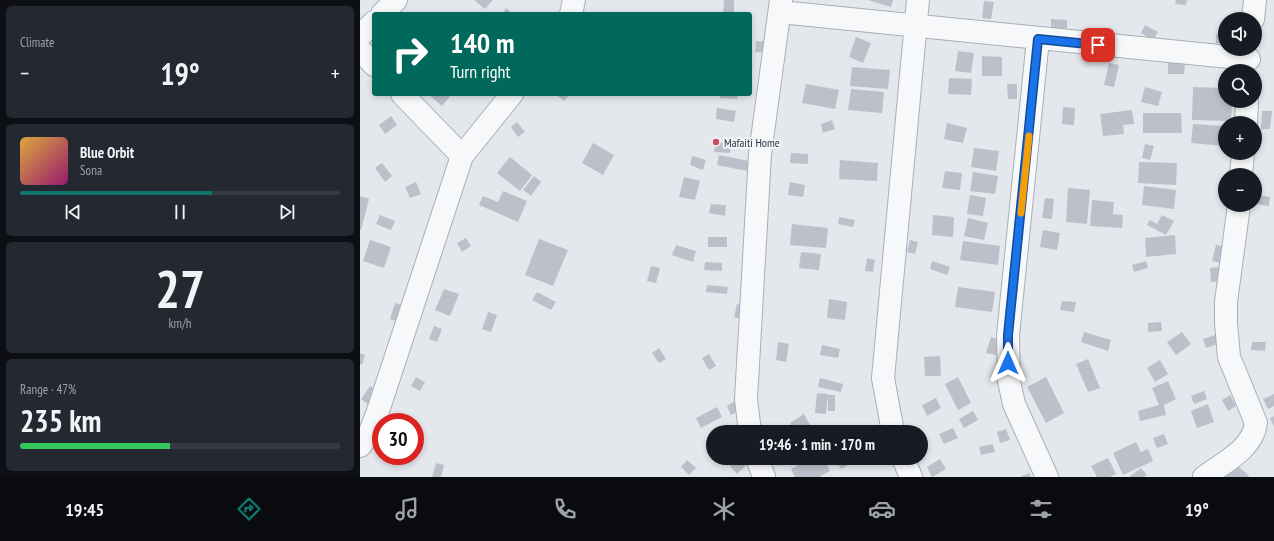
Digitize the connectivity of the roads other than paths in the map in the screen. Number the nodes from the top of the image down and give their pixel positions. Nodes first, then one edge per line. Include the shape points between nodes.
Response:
1 (396, 0) edge
2 (574, 0) edge
3 (918, 0) edge
4 (1255, 0) edge
5 (781, 6) edge
6 (384, 12) edge
7 (572, 12) edge
8 (1254, 12) edge
9 (372, 24) edge
10 (916, 24) junction
11 (360, 36) edge
12 (1038, 39) junction
13 (360, 50) edge
14 (1249, 60) edge
15 (372, 62) edge
16 (404, 96) edge
17 (510, 96) edge
18 (462, 156) junction
19 (1237, 212) edge
20 (749, 425) edge
21 (892, 425) edge
22 (360, 446) edge
23 (760, 465) edge
24 (906, 465) edge
25 (764, 477) edge
26 (911, 477) edge
27 (1047, 477) edge
28 (1204, 477) edge

1 - 6 street
2 - 7 street
3 - 10 street
4 - 8 street
5 - 10 street
5 - 20 street via 760,154 746,399
9 - 11 street
10 - 12 street
10 - 21 street via 883,378
12 - 14 street
12 - 27 street via 1008,335 1008,363 1014,404
13 - 15 street
16 - 18 street
17 - 18 street
18 - 22 street via 377,414 369,434
19 - 28 street via 1226,302 1229,358 1256,423 1253,436 1247,443
23 - 25 street
24 - 26 street

